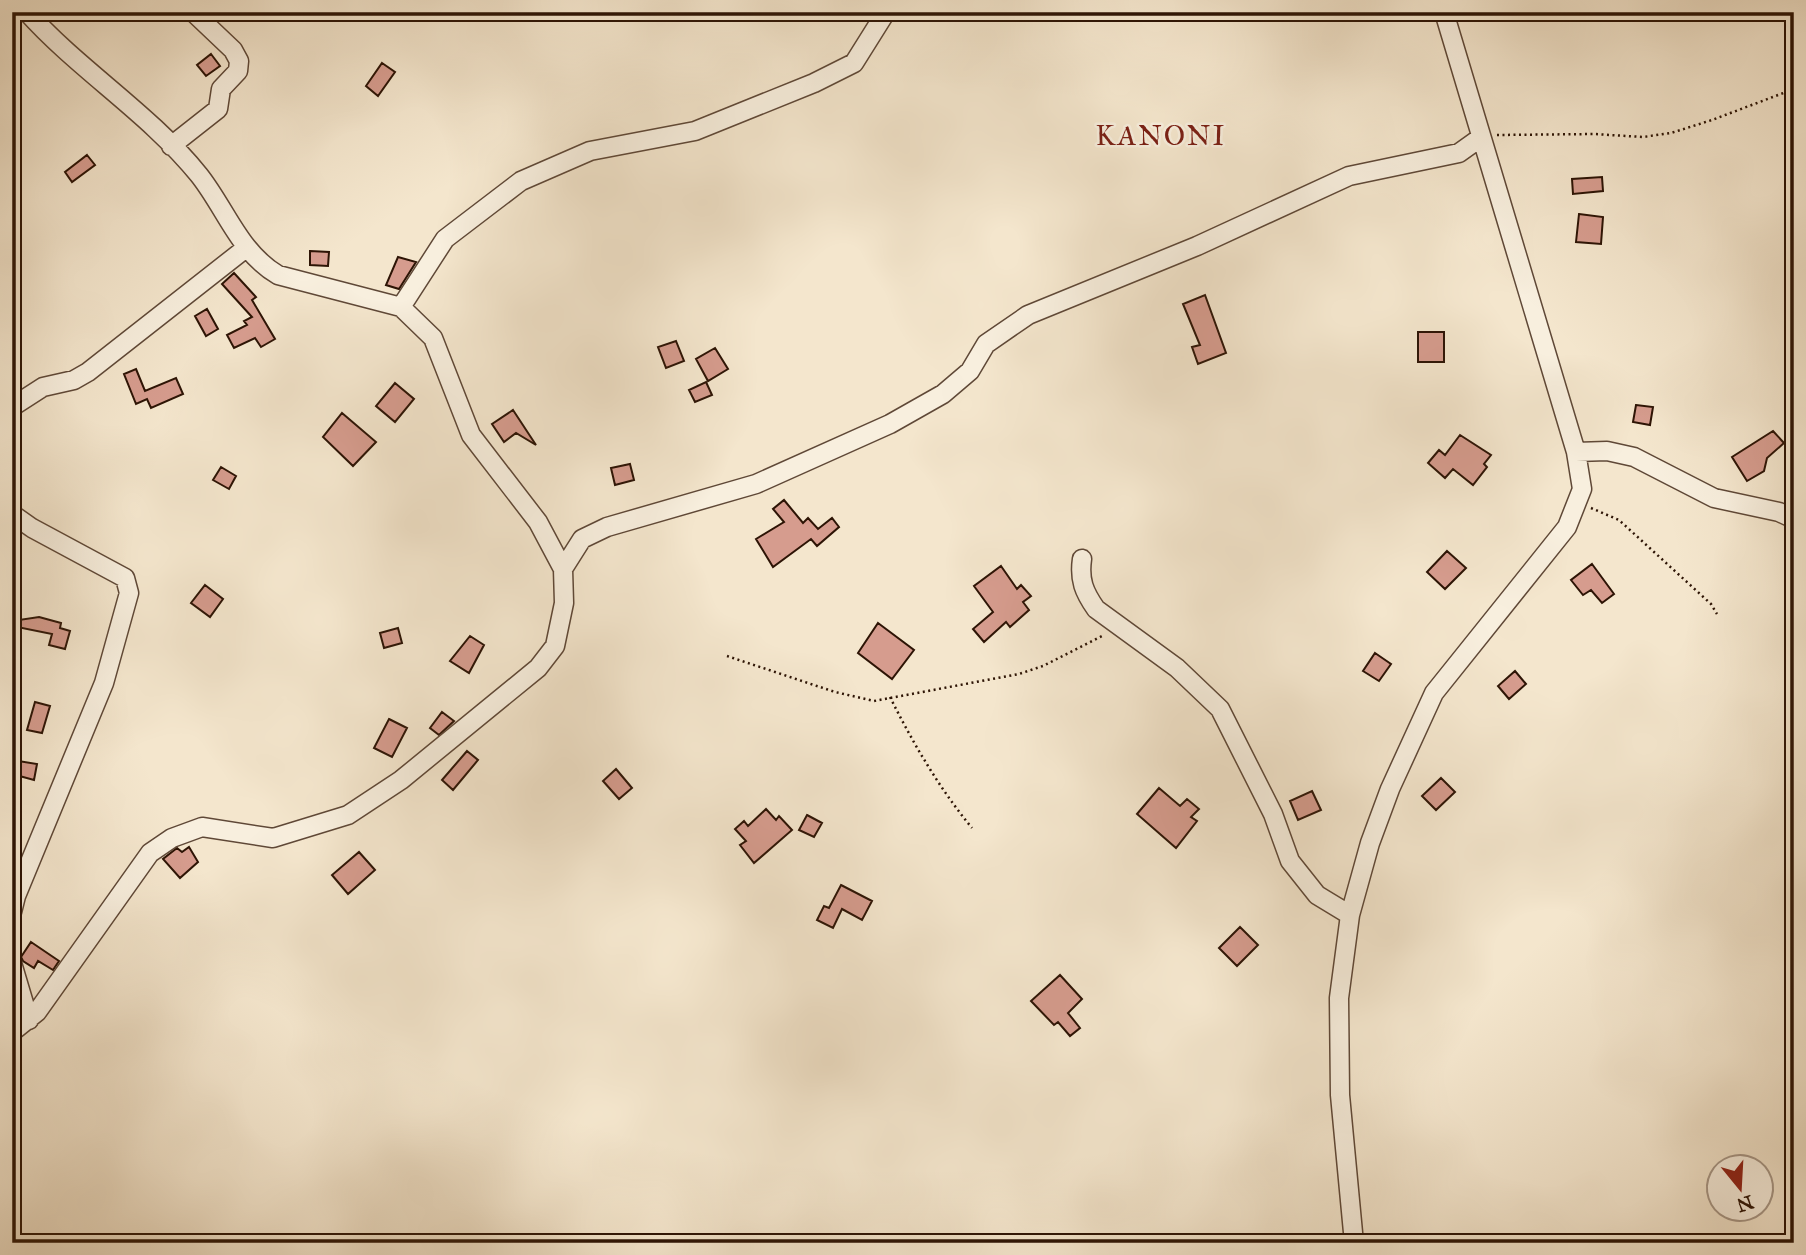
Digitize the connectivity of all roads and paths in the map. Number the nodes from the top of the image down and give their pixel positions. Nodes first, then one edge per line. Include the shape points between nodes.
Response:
1 (27, 12) edge
2 (193, 12) edge
3 (886, 12) edge
4 (1444, 12) edge
5 (1794, 89) edge
6 (1480, 138) junction
7 (171, 146) junction
8 (1459, 153) junction
9 (1489, 166) junction
10 (246, 248) junction
11 (401, 307) junction
12 (12, 407) edge
13 (1576, 452) junction
14 (1578, 503) junction
15 (12, 514) edge
16 (1794, 519) edge
17 (1082, 559) dead end
18 (563, 569) junction
19 (1717, 614) dead end
20 (1119, 626) junction
21 (727, 656) dead end
22 (890, 697) junction
23 (972, 828) dead end
24 (12, 912) edge
25 (1350, 915) junction
26 (12, 963) edge
27 (29, 1020) junction
28 (12, 1032) edge
29 (1354, 1243) edge

1 - 7 street
2 - 7 street via 239,61 237,71 221,89 218,109
3 - 11 street via 854,63 814,83 695,131 590,151 521,181 445,239
4 - 6 street
5 - 6 path via 1671,133
6 - 8 street
6 - 9 street
7 - 10 street via 199,176
8 - 9 street
8 - 18 street via 1349,176 1028,316 986,344 970,371 943,394 890,424 756,484 607,527 582,539
9 - 13 street
10 - 11 street via 278,275
10 - 12 street via 88,372 43,387
11 - 18 street via 433,338 471,435 538,522
13 - 14 street via 1581,476
13 - 16 street via 1594,450 1634,457 1714,498
14 - 19 path via 1619,520
14 - 25 street via 1567,527 1434,693 1390,789
15 - 24 street via 125,578 129,593 104,683
17 - 20 street via 1079,577 1087,596
18 - 27 street via 564,603 555,646 538,668 401,780 348,815 273,838 202,827 161,845 150,853
20 - 22 path via 1088,645 1019,674
20 - 25 street via 1177,668 1220,709 1268,804 1290,861 1317,895
21 - 22 path via 861,700
22 - 23 path via 919,756
25 - 29 street via 1339,998 1340,1095
26 - 27 street
27 - 28 street

